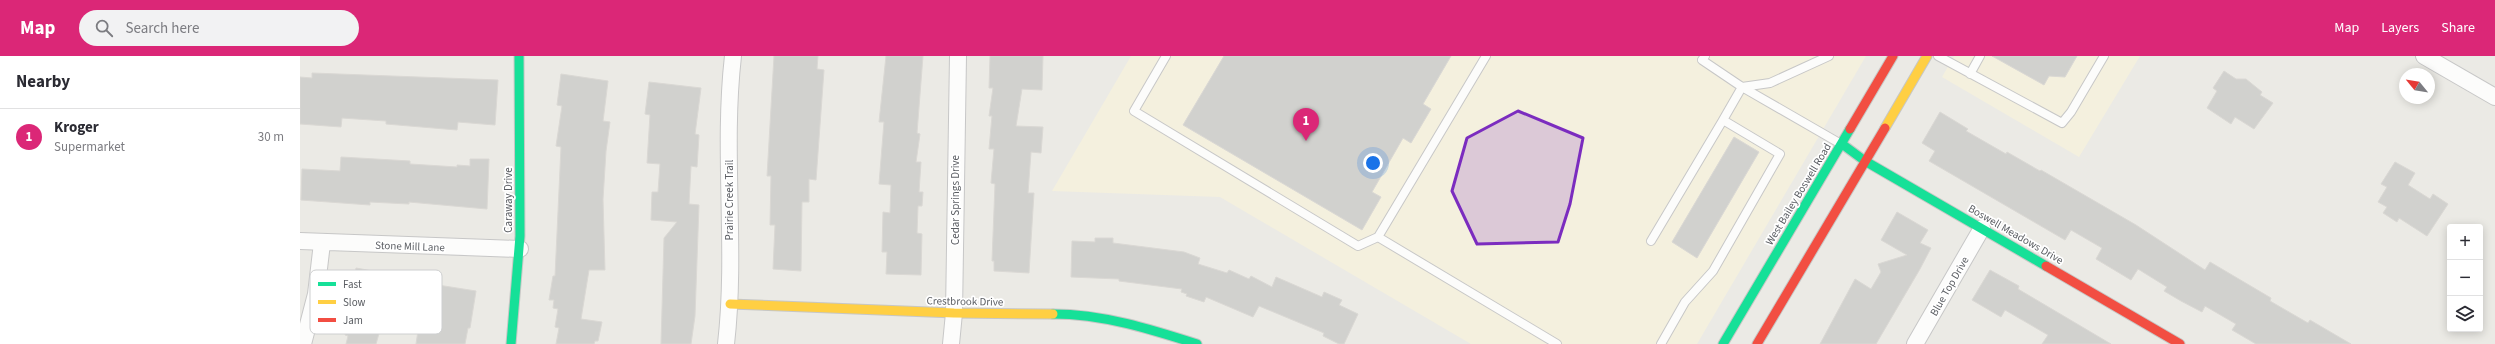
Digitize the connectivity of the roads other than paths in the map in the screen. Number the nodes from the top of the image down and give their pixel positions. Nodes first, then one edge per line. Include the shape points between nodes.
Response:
1 (519, 56) edge
2 (733, 56) edge
3 (958, 56) edge
4 (1166, 56) edge
5 (1486, 56) edge
6 (1705, 56) edge
7 (1829, 56) edge
8 (1893, 56) edge
9 (1927, 56) edge
10 (1938, 56) edge
11 (1980, 56) edge
12 (2104, 56) edge
13 (2424, 56) edge
14 (1970, 74) junction
15 (1742, 87) junction
16 (2495, 97) edge
17 (1723, 120) junction
18 (1842, 144) junction
19 (1865, 161) junction
20 (1982, 228) junction
21 (1378, 237) junction
22 (1651, 241) dead end
23 (300, 242) edge
24 (322, 243) junction
25 (520, 249) junction
26 (319, 270) edge
27 (730, 304) junction
28 (954, 313) junction
29 (310, 317) edge
30 (303, 344) edge
31 (511, 344) edge
32 (726, 344) edge
33 (951, 344) edge
34 (1197, 344) edge
35 (1557, 344) edge
36 (1661, 344) edge
37 (1723, 344) edge
38 (1757, 344) edge
39 (1915, 344) edge
40 (2180, 344) edge

1 - 25 street, Caraway Drive
2 - 27 street, Prairie Creek Trail via 728,189
3 - 28 street, Cedar Springs Drive
4 - 21 lane via 1134,111 1358,246
5 - 21 lane
6 - 15 lane via 1702,60
7 - 15 lane via 1770,83
8 - 18 street, West Bailey Boswell Road
9 - 19 street
10 - 14 lane
11 - 14 lane
12 - 14 lane via 2062,123
13 - 16 street
15 - 17 lane
15 - 18 lane
17 - 22 lane
17 - 36 lane via 1780,154 1713,272 1685,302
18 - 19 street, Boswell Meadows Drive
18 - 37 street, West Bailey Boswell Road
19 - 20 street, Boswell Meadows Drive
19 - 38 street
20 - 39 street, Blue Top Drive
20 - 40 street, Boswell Meadows Drive
21 - 35 lane
23 - 24 street, Stone Mill Lane
24 - 25 street, Stone Mill Lane
24 - 26 street
25 - 31 street, Caraway Drive via 517,308
27 - 28 street, Crestbrook Drive
27 - 32 street, Prairie Creek Trail
28 - 33 street, Cedar Springs Drive
28 - 34 street, Crestbrook Drive via 1059,314 1102,318 1143,327
29 - 30 street

